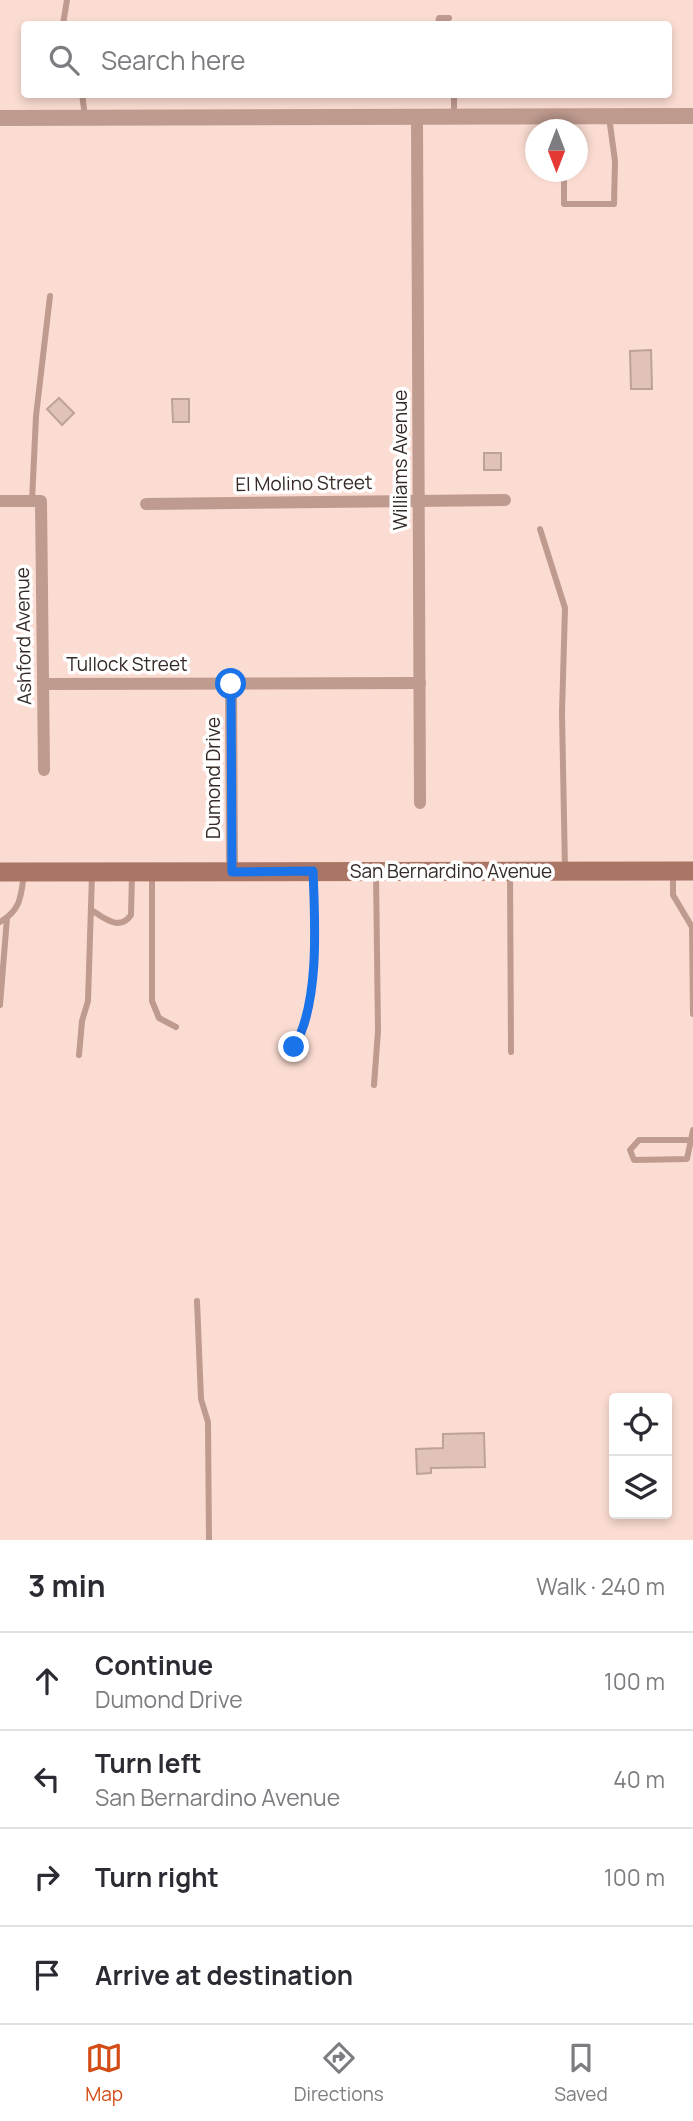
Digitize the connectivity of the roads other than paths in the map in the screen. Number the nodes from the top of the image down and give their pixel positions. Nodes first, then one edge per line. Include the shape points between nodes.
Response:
1 (67, 0) edge
2 (449, 18) dead end
3 (64, 21) edge
4 (438, 21) edge
5 (82, 98) edge
6 (454, 98) edge
7 (454, 116) junction
8 (609, 116) junction
9 (693, 116) edge
10 (417, 117) junction
11 (0, 118) edge
12 (85, 118) junction
13 (588, 119) edge
14 (525, 120) edge
15 (564, 182) edge
16 (50, 296) dead end
17 (419, 500) junction
18 (505, 500) dead end
19 (0, 501) edge
20 (37, 501) junction
21 (146, 504) dead end
22 (540, 529) dead end
23 (420, 683) junction
24 (43, 684) junction
25 (231, 684) junction
26 (44, 770) dead end
27 (420, 803) dead end
28 (509, 870) junction
29 (565, 870) junction
30 (673, 870) junction
31 (693, 870) edge
32 (313, 871) junction
33 (376, 871) junction
34 (25, 872) junction
35 (92, 872) junction
36 (142, 872) junction
37 (232, 872) junction
38 (0, 873) edge
39 (93, 911) junction
40 (3, 920) edge
41 (0, 1004) edge
42 (693, 1014) edge
43 (176, 1027) dead end
44 (286, 1052) dead end
45 (510, 1052) dead end
46 (79, 1055) dead end
47 (374, 1084) dead end
48 (693, 1130) edge
49 (692, 1140) edge
50 (197, 1301) dead end
51 (209, 1540) edge

1 - 3 lane
2 - 4 lane
5 - 12 lane
6 - 7 lane
7 - 10 street
7 - 14 street
8 - 9 street
8 - 13 street
8 - 15 lane via 616,172 614,204 564,204
10 - 12 street
10 - 17 street, Williams Avenue
11 - 12 street
16 - 20 lane via 36,416
17 - 18 street, El Molino Street
17 - 21 street, El Molino Street
17 - 23 street, Williams Avenue
19 - 20 street
20 - 24 street, Ashford Avenue
22 - 29 lane via 565,608
23 - 25 street, Tullock Street
23 - 27 street, Williams Avenue
24 - 25 street, Tullock Street
24 - 26 street, Ashford Avenue
25 - 37 street, Dumond Drive
28 - 29 main road, San Bernardino Avenue
28 - 33 main road, San Bernardino Avenue
28 - 45 lane
29 - 30 main road, San Bernardino Avenue
30 - 31 main road, San Bernardino Avenue
30 - 42 lane via 673,895 692,927
32 - 33 main road, San Bernardino Avenue
32 - 37 main road, San Bernardino Avenue
32 - 44 lane via 306,1024 294,1047
33 - 47 lane via 378,1031
34 - 35 main road, San Bernardino Avenue
34 - 38 main road, San Bernardino Avenue
34 - 40 lane via 20,904
35 - 36 main road, San Bernardino Avenue
35 - 39 lane
36 - 37 main road, San Bernardino Avenue
36 - 39 lane via 128,920 112,923
36 - 43 lane via 152,1001 159,1018
39 - 46 lane via 88,1001
40 - 41 lane
48 - 49 lane
49 - 49 lane via 687,1159 634,1160 630,1150 639,1140
50 - 51 lane via 201,1399 208,1422

